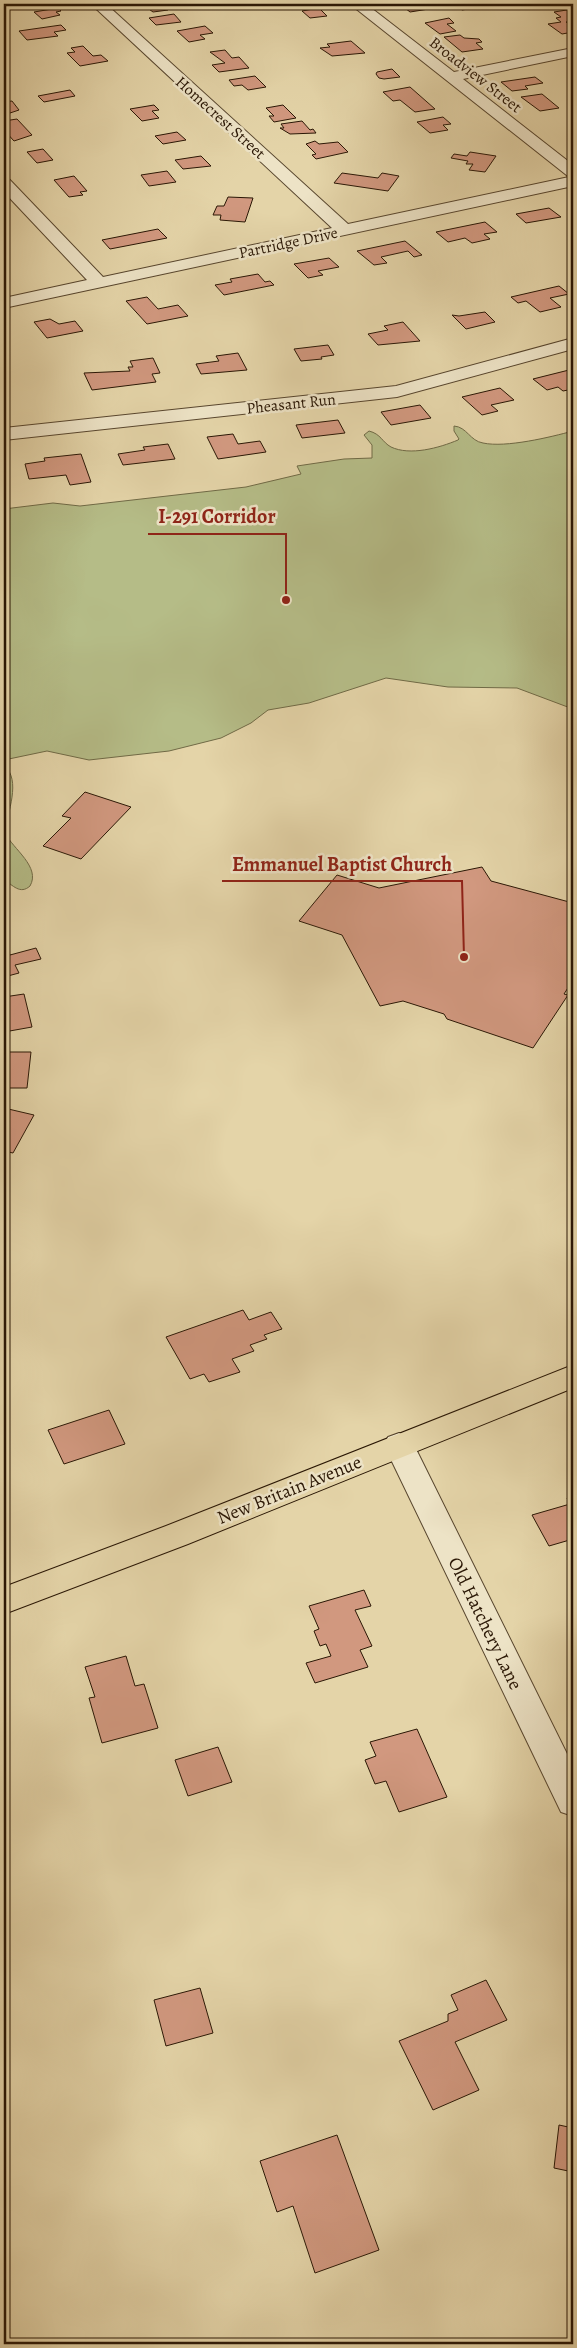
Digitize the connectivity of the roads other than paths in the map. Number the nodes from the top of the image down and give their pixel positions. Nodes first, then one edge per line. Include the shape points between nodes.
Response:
1 (98, 4) edge
2 (357, 4) edge
3 (573, 52) edge
4 (452, 76) junction
5 (573, 172) edge
6 (573, 181) edge
7 (4, 183) edge
8 (345, 230) junction
9 (100, 283) junction
10 (4, 303) edge
11 (573, 343) edge
12 (4, 434) edge
13 (573, 1376) edge
14 (399, 1445) junction
15 (4, 1601) edge
16 (573, 1801) edge

1 - 8 street, Homecrest Street
2 - 4 street, Broadview Street
3 - 4 street
4 - 5 street, Broadview Street
6 - 8 street, Partridge Drive
7 - 9 street
8 - 9 street, Partridge Drive
9 - 10 street, Partridge Drive
11 - 12 street, Pheasant Run via 397,391
13 - 14 main road, New Britain Avenue
14 - 15 main road, New Britain Avenue
14 - 16 street, Old Hatchery Lane

